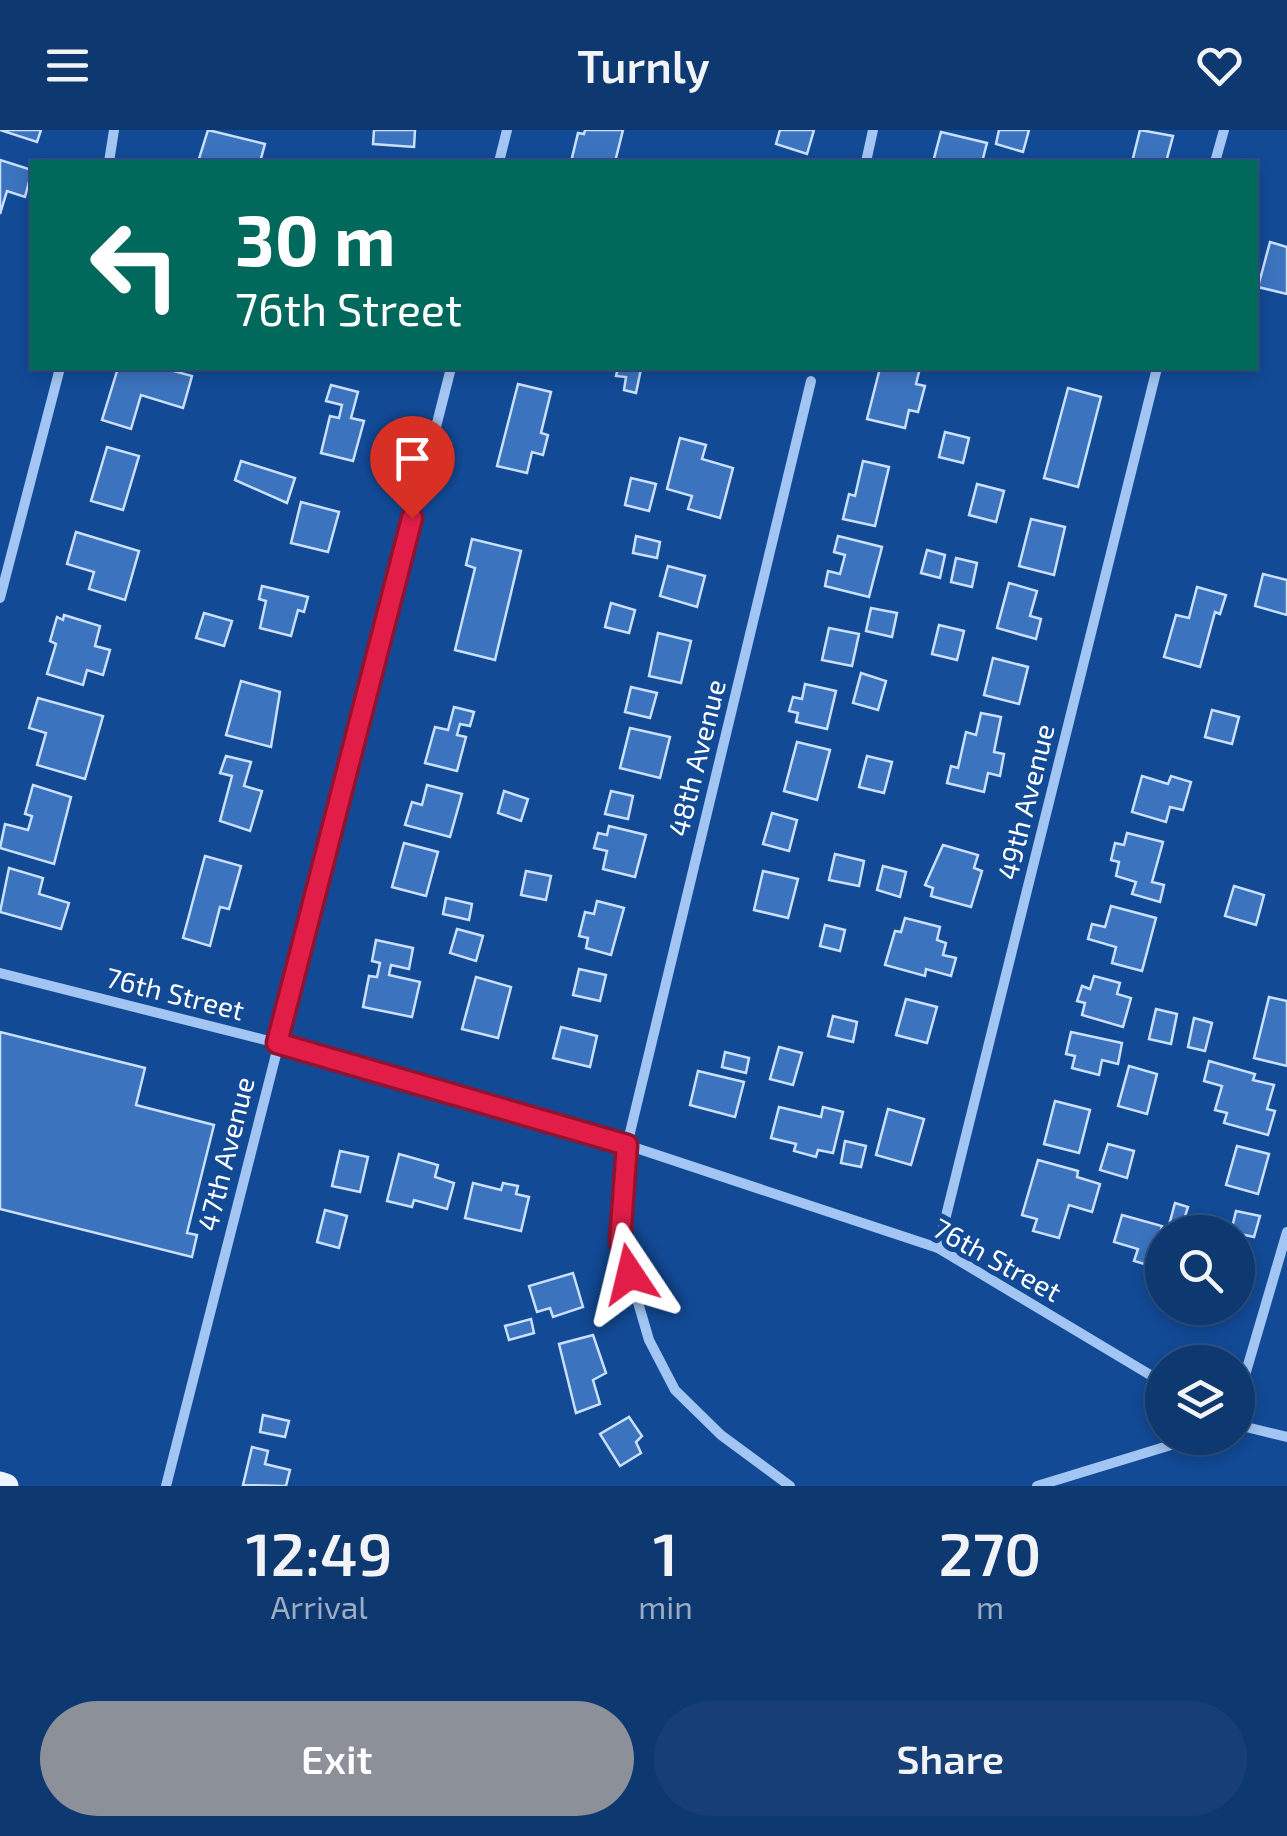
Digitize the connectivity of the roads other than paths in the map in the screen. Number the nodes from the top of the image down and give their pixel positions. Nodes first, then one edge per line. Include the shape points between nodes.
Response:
1 (114, 130) edge
2 (506, 130) edge
3 (874, 130) edge
4 (1224, 130) edge
5 (109, 160) edge
6 (499, 160) edge
7 (866, 160) edge
8 (1216, 160) edge
9 (59, 370) edge
10 (449, 370) edge
11 (1157, 370) edge
12 (811, 381) dead end
13 (0, 598) edge
14 (0, 973) edge
15 (277, 1043) junction
16 (627, 1145) junction
17 (1287, 1232) edge
18 (938, 1248) junction
19 (1254, 1345) edge
20 (1145, 1372) edge
21 (1255, 1430) edge
22 (1287, 1438) edge
23 (1145, 1453) edge
24 (166, 1486) edge
25 (790, 1486) edge
26 (1037, 1486) edge

1 - 5 street
2 - 6 street
3 - 7 street
4 - 8 street
9 - 13 street
10 - 15 street, 47th Avenue
11 - 18 street, 49th Avenue
12 - 16 street, 48th Avenue
14 - 15 street, 76th Street
15 - 16 street, 76th Street
15 - 24 street, 47th Avenue
16 - 18 street, 76th Street
16 - 25 street via 620,1241 649,1340 675,1390
17 - 19 street
18 - 20 street, 76th Street
21 - 22 street
23 - 26 street

